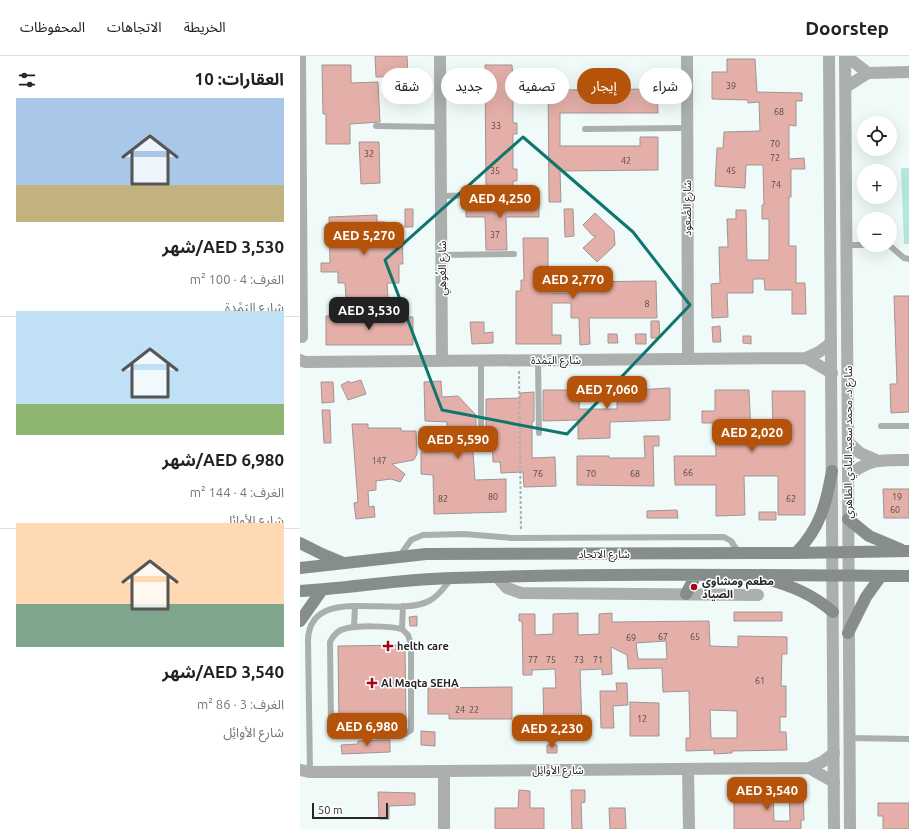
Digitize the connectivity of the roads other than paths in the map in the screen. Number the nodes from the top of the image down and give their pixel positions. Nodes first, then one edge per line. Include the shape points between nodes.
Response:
1 (300, 56) edge
2 (440, 56) edge
3 (687, 56) edge
4 (829, 56) edge
5 (846, 56) edge
6 (909, 72) edge
7 (868, 73) junction
8 (846, 87) junction
9 (376, 126) dead end
10 (441, 127) junction
11 (687, 128) junction
12 (584, 129) dead end
13 (532, 194) dead end
14 (441, 196) junction
15 (848, 245) junction
16 (514, 254) dead end
17 (442, 255) junction
18 (909, 259) edge
19 (301, 293) edge
20 (831, 301) junction
21 (847, 302) junction
22 (302, 337) dead end
23 (831, 343) junction
24 (806, 358) junction
25 (688, 359) junction
26 (481, 360) junction
27 (538, 360) junction
28 (442, 361) junction
29 (302, 362) edge
30 (832, 373) junction
31 (881, 426) dead end
32 (909, 426) edge
33 (539, 433) dead end
34 (481, 441) dead end
35 (848, 442) junction
36 (876, 460) junction
37 (909, 460) edge
38 (832, 471) junction
39 (848, 477) junction
40 (848, 520) junction
41 (300, 543) edge
42 (908, 549) edge
43 (739, 553) junction
44 (796, 553) junction
45 (833, 553) junction
46 (848, 553) junction
47 (398, 557) junction
48 (346, 563) junction
49 (300, 568) edge
50 (696, 575) junction
51 (751, 575) junction
52 (833, 575) junction
53 (847, 576) junction
54 (881, 576) junction
55 (909, 576) edge
56 (497, 577) junction
57 (452, 578) junction
58 (322, 590) junction
59 (300, 591) edge
60 (686, 594) junction
61 (758, 595) dead end
62 (403, 606) junction
63 (355, 607) junction
64 (833, 612) junction
65 (300, 622) edge
66 (354, 627) junction
67 (402, 629) junction
68 (848, 633) junction
69 (850, 738) junction
70 (909, 739) edge
71 (834, 753) junction
72 (809, 768) junction
73 (688, 769) junction
74 (444, 771) junction
75 (304, 772) edge
76 (834, 782) junction
77 (444, 829) edge
78 (689, 829) edge
79 (834, 829) edge
80 (850, 829) edge

1 - 19 street
2 - 10 street, شارع الغُوهي
3 - 11 street, شارع الصُّعود
4 - 20 street, شارع د. محمد سعيد البادي الظاهري
5 - 7 street
5 - 8 street, شارع د. محمد سعيد البادي الظاهري
6 - 7 street
7 - 8 street
8 - 15 street, شارع د. محمد سعيد البادي الظاهري
9 - 10 lane
10 - 14 street, شارع الغُوهي
11 - 12 lane
11 - 25 street, شارع الصُّعود
13 - 14 lane
14 - 17 street, شارع الغُوهي
15 - 18 lane via 889,245 904,258
15 - 21 street, شارع د. محمد سعيد البادي الظاهري
16 - 17 lane
17 - 28 street, شارع الغُوهي
19 - 22 street
20 - 21 street via 839,297
20 - 23 street, شارع د. محمد سعيد البادي الظاهري
21 - 35 street, شارع د. محمد سعيد البادي الظاهري
23 - 24 street, شارع اليَمْدة
23 - 30 street, شارع د. محمد سعيد البادي الظاهري
24 - 25 street, شارع اليَمْدة
24 - 30 street
25 - 27 street, شارع اليَمْدة
26 - 27 street, شارع اليَمْدة
26 - 28 street, شارع اليَمْدة
26 - 34 lane
27 - 33 lane
28 - 29 street, شارع اليَمْدة
30 - 38 street, شارع د. محمد سعيد البادي الظاهري
31 - 32 lane
35 - 36 street via 860,453
35 - 39 street, شارع د. محمد سعيد البادي الظاهري
36 - 37 street
36 - 39 street via 861,466
38 - 44 main road via 823,513 813,532
38 - 45 street, شارع د. محمد سعيد البادي الظاهري
39 - 40 street, شارع د. محمد سعيد البادي الظاهري
40 - 42 main road via 869,536 894,547
40 - 46 street, شارع د. محمد سعيد البادي الظاهري
41 - 48 main road
42 - 46 main road, شارع الاتحاد
43 - 44 main road, شارع الاتحاد
43 - 47 main road, شارع الاتحاد via 455,554
43 - 47 lane via 731,541 724,537 521,538 454,534 423,535 411,540
44 - 45 main road, شارع الاتحاد
45 - 46 main road, شارع الاتحاد
45 - 52 street, شارع د. محمد سعيد البادي الظاهري
46 - 53 street, شارع د. محمد سعيد البادي الظاهري
47 - 48 main road, شارع الاتحاد
48 - 49 main road, شارع الاتحاد
50 - 51 main road, شارع الاتحاد
50 - 56 main road, شارع الاتحاد
50 - 60 main road
51 - 52 main road, شارع الاتحاد
51 - 64 main road via 801,590
52 - 53 main road, شارع الاتحاد
52 - 64 street, شارع د. محمد سعيد البادي الظاهري
53 - 54 main road, شارع الاتحاد
53 - 68 street, شارع د. محمد سعيد البادي الظاهري
54 - 55 main road, شارع الاتحاد
54 - 68 main road via 866,597
56 - 57 main road, شارع الاتحاد
56 - 60 street via 507,588 521,593
57 - 58 main road, شارع الاتحاد via 382,582
57 - 62 lane via 430,601
58 - 59 main road, شارع الاتحاد
58 - 65 main road
60 - 61 street
62 - 63 lane
62 - 67 lane
63 - 66 lane
63 - 75 lane via 337,607 323,611 310,626
64 - 71 street, شارع د. محمد سعيد البادي الظاهري
66 - 67 lane
66 - 67 lane via 339,631 330,642 331,726 334,732 339,734 404,734 411,730 411,644 408,635
68 - 69 street, شارع د. محمد سعيد البادي الظاهري
69 - 70 lane
69 - 80 street, شارع د. محمد سعيد البادي الظاهري
71 - 72 street, شارع الأوائِل
71 - 76 street, شارع د. محمد سعيد البادي الظاهري
72 - 73 street, شارع الأوائِل
72 - 76 street, شارع الأوائِل
73 - 74 street, شارع الأوائِل
73 - 78 street
74 - 75 street, شارع الأوائِل
74 - 77 street
76 - 79 street, شارع د. محمد سعيد البادي الظاهري

